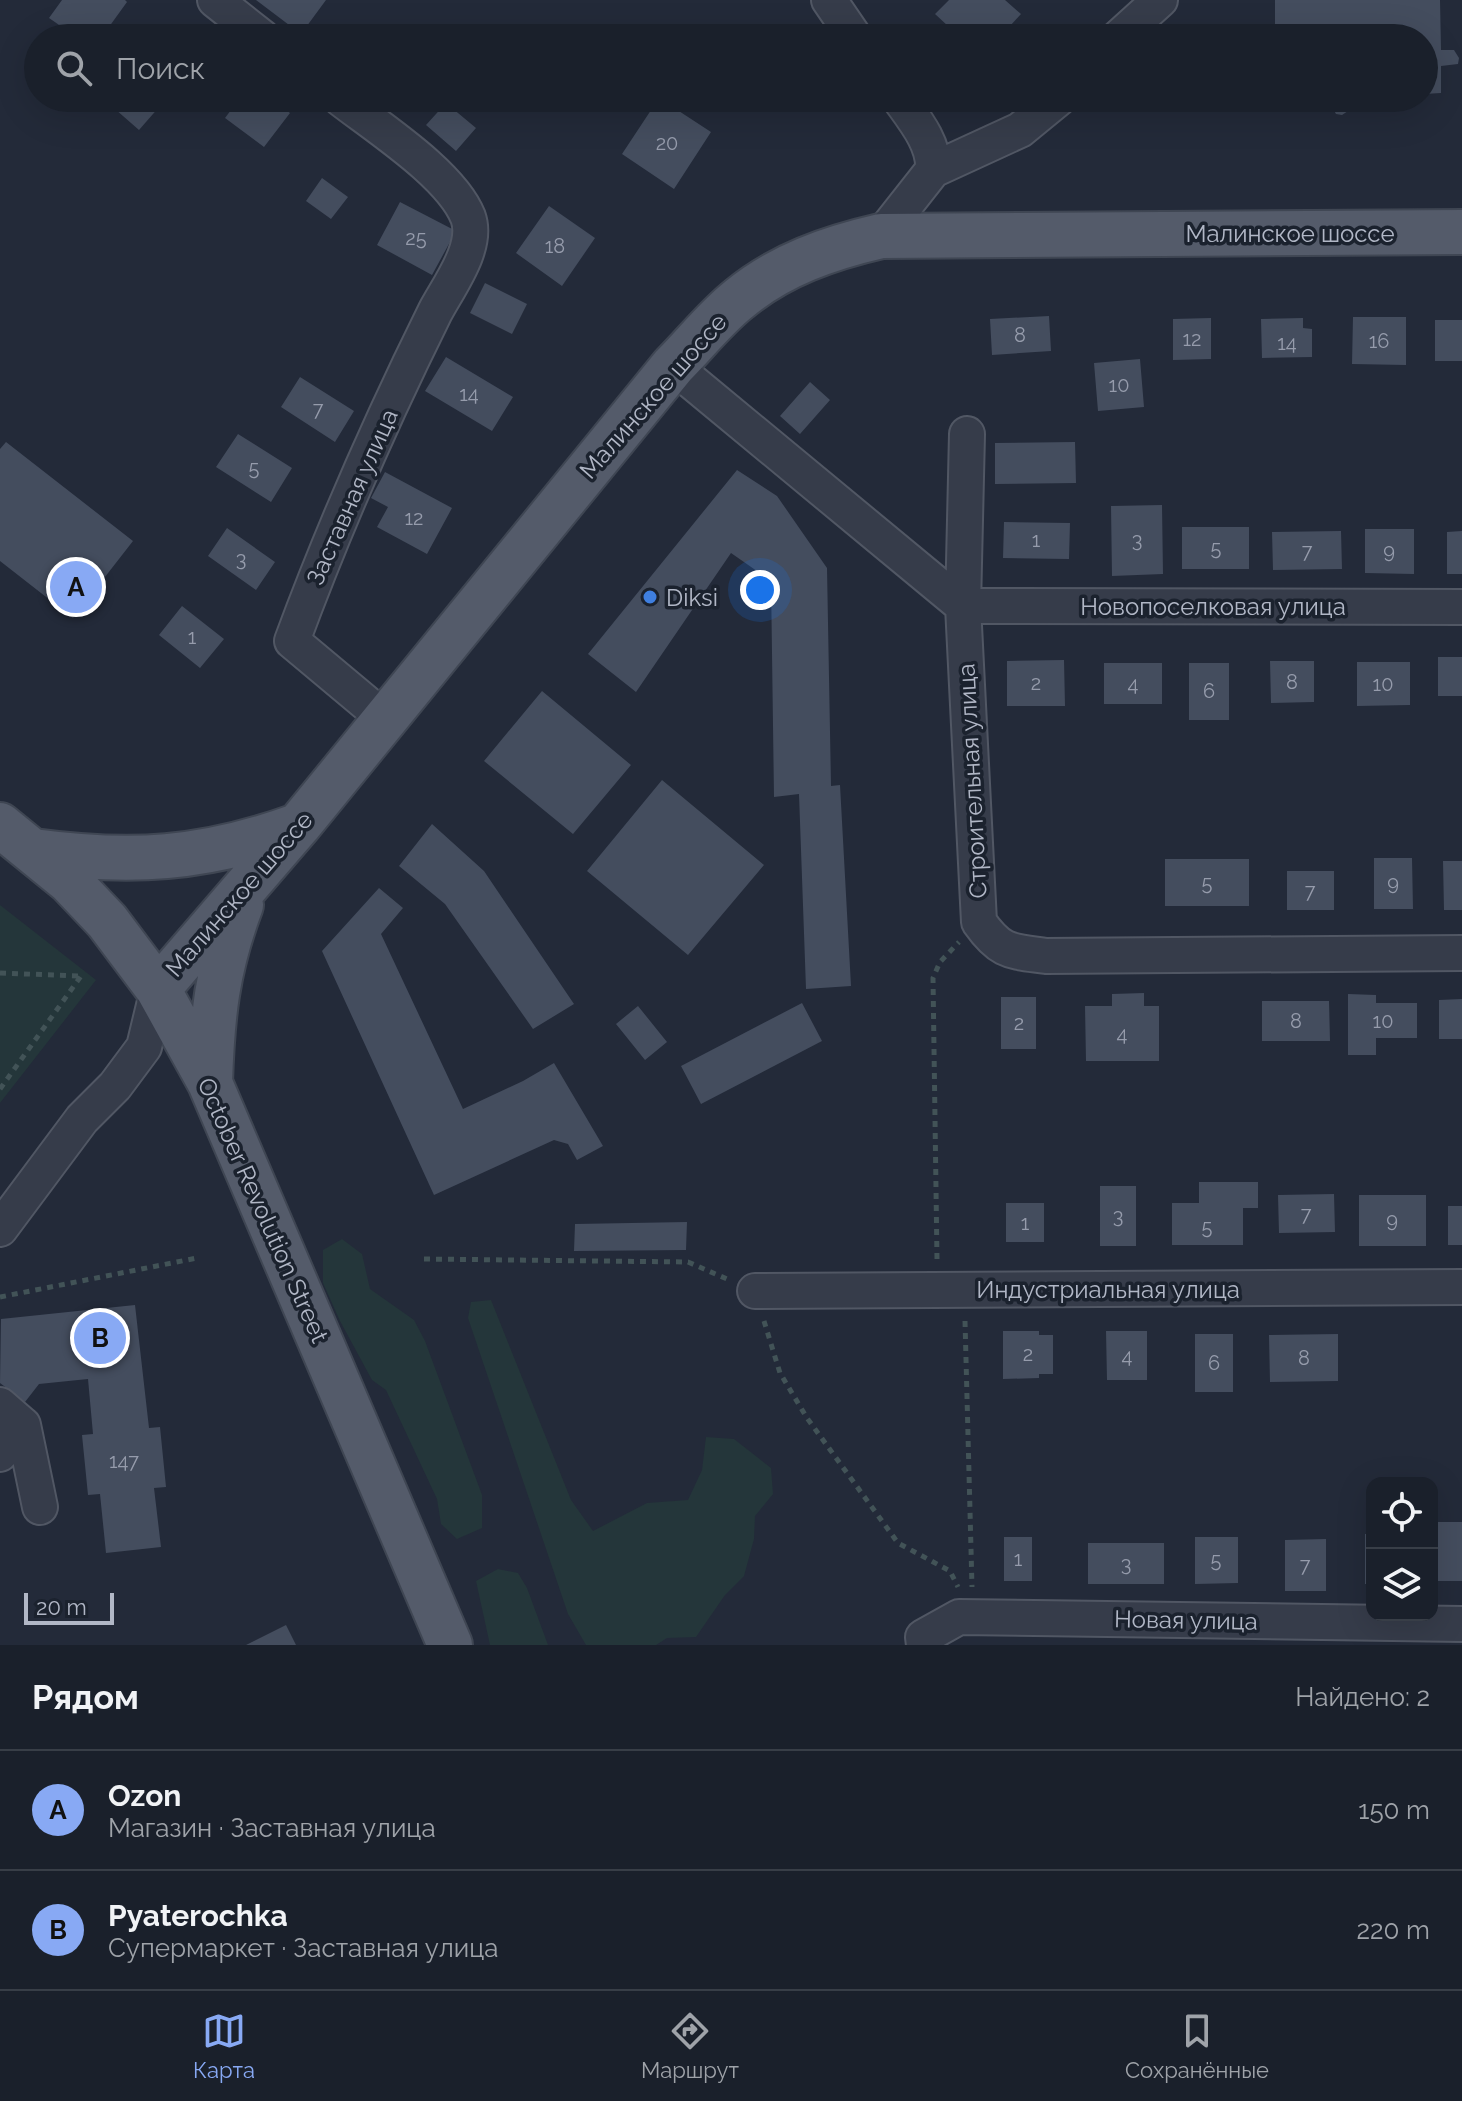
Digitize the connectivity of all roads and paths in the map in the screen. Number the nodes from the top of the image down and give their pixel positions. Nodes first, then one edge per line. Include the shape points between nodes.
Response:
1 (215, 0) edge
2 (829, 0) edge
3 (1160, 0) edge
4 (245, 24) edge
5 (845, 24) edge
6 (1133, 24) edge
7 (357, 112) edge
8 (908, 112) edge
9 (1042, 112) edge
10 (933, 170) junction
11 (1462, 232) edge
12 (881, 236) junction
13 (673, 366) junction
14 (967, 434) dead end
15 (963, 606) junction
16 (1462, 607) edge
17 (384, 718) junction
18 (299, 825) junction
19 (16, 838) edge
20 (249, 883) junction
21 (979, 922) junction
22 (1462, 953) edge
23 (0, 973) edge
24 (158, 989) junction
25 (210, 1083) junction
26 (0, 1089) edge
27 (0, 1229) edge
28 (197, 1258) dead end
29 (424, 1259) dead end
30 (1462, 1287) edge
31 (947, 1290) junction
32 (755, 1291) junction
33 (0, 1297) edge
34 (12, 1415) edge
35 (0, 1454) edge
36 (40, 1507) dead end
37 (973, 1617) junction
38 (1462, 1624) edge
39 (450, 1645) edge
40 (924, 1645) edge

1 - 4 street
2 - 5 street
3 - 6 street
7 - 17 street, Заставная улица via 444,182 469,220 468,247 404,377 292,641
8 - 10 street via 934,158
9 - 10 street via 1020,130
10 - 12 street
11 - 12 main road, Малинское шоссе
12 - 13 main road, Малинское шоссе via 776,272 738,300
13 - 15 street
13 - 17 main road, Малинское шоссе
14 - 15 street, Строительная улица
15 - 16 street, Новопоселковая улица
15 - 21 street, Строительная улица
17 - 18 main road, Малинское шоссе
18 - 19 main road via 211,852 125,860
18 - 20 main road, Малинское шоссе
19 - 24 main road, October Revolution Street via 107,921
20 - 24 main road, Малинское шоссе
20 - 25 main road via 222,960
21 - 22 street, Строительная улица via 1001,948 1046,956
21 - 31 path via 940,962 933,978
23 - 26 path via 81,976
24 - 25 main road, October Revolution Street
24 - 27 street via 144,1047
25 - 39 main road, October Revolution Street
28 - 33 path
29 - 32 path via 688,1262
30 - 31 street, Индустриальная улица
31 - 32 street, Индустриальная улица
31 - 37 path via 966,1327
32 - 37 path via 780,1373 807,1418 898,1543 950,1571
34 - 35 street
34 - 36 street
37 - 38 street, Новая улица
37 - 40 street, Новая улица via 959,1617 923,1637

